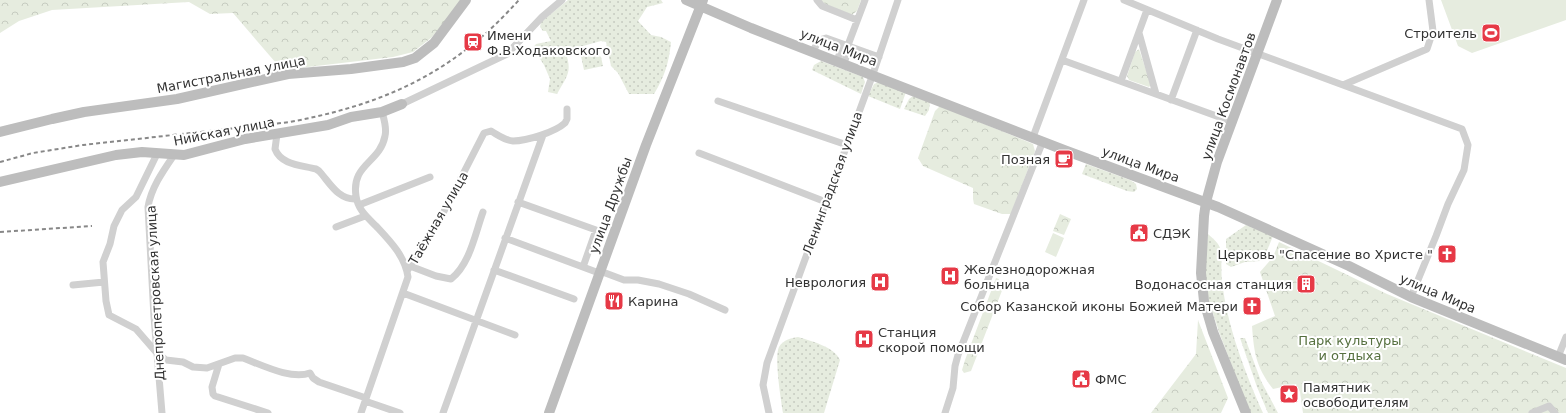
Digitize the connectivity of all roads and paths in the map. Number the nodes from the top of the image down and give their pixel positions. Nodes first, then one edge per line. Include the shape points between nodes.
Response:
1 (466, 0) edge
2 (562, 0) edge
3 (686, 0) edge
4 (817, 0) edge
5 (865, 0) edge
6 (898, 0) edge
7 (1084, 0) edge
8 (1124, 0) edge
9 (1278, 0) edge
10 (1429, 0) edge
11 (701, 3) edge
12 (1140, 3) edge
13 (1147, 10) junction
14 (857, 20) junction
15 (1197, 30) junction
16 (1139, 33) junction
17 (847, 45) junction
18 (812, 51) junction
19 (1258, 53) junction
20 (879, 56) junction
21 (1062, 60) junction
22 (841, 62) junction
23 (873, 74) junction
24 (1121, 81) junction
25 (1344, 86) junction
26 (1156, 94) junction
27 (1171, 100) junction
28 (718, 101) dead end
29 (402, 104) joint
30 (567, 109) dead end
31 (382, 112) junction
32 (1233, 122) junction
33 (0, 132) edge
34 (277, 134) junction
35 (543, 135) junction
36 (1033, 137) junction
37 (1043, 141) junction
38 (846, 145) junction
39 (699, 153) dead end
40 (157, 154) junction
41 (174, 155) junction
42 (430, 177) dead end
43 (0, 182) edge
44 (358, 202) junction
45 (518, 202) junction
46 (826, 202) junction
47 (1206, 202) junction
48 (483, 212) dead end
49 (365, 216) junction
50 (336, 227) dead end
51 (505, 238) junction
52 (583, 267) junction
53 (408, 269) junction
54 (494, 270) junction
55 (599, 272) junction
56 (104, 282) junction
57 (73, 285) dead end
58 (403, 293) junction
59 (1410, 297) junction
60 (574, 299) dead end
61 (725, 310) dead end
62 (475, 321) junction
63 (515, 336) dead end
64 (1566, 337) edge
65 (156, 352) junction
66 (1562, 359) edge
67 (219, 364) junction
68 (365, 399) junction
69 (259, 412) edge
70 (162, 413) edge
71 (268, 413) edge
72 (361, 413) edge
73 (400, 413) edge
74 (443, 413) edge
75 (549, 413) edge
76 (769, 413) edge
77 (945, 413) edge
78 (1246, 413) edge
79 (1532, 413) edge
80 (1554, 413) edge

1 - 33 street, Магистральная улица via 434,43 415,58 403,62 288,74 177,99 60,117
2 - 29 street via 507,54
3 - 11 street, улица Мира
4 - 14 street via 822,6
5 - 14 street
6 - 20 street, Ленинградская улица
7 - 21 street
8 - 12 street
9 - 19 street, улица Космонавтов
10 - 25 street via 1433,31 1427,49
11 - 18 street, улица Мира
11 - 55 street, улица Дружбы
12 - 13 street
13 - 15 street
13 - 16 street
14 - 17 street
15 - 19 street
15 - 27 street
16 - 24 street
16 - 26 street
17 - 18 street via 829,38 821,38
17 - 20 street
17 - 22 street
18 - 22 street, улица Мира
19 - 25 street
19 - 32 street, улица Космонавтов
20 - 23 street, Ленинградская улица
21 - 24 street
21 - 36 street
22 - 23 street, улица Мира
23 - 36 street, улица Мира
23 - 38 street, Ленинградская улица
24 - 26 street
25 - 59 street via 1462,129 1468,145 1464,170
26 - 27 street
27 - 32 street
28 - 38 street
29 - 31 street, Нийская улица
30 - 35 street, Таёжная улица via 566,123
31 - 34 street, Нийская улица
31 - 44 street via 385,135 380,150 358,174
32 - 47 street, улица Космонавтов via 1217,162
34 - 41 street, Нийская улица
34 - 44 street via 275,149 281,158 293,164 316,169 335,191
35 - 45 street
35 - 53 street, Таёжная улица via 513,141 491,130 484,133 439,221
36 - 37 street, улица Мира
37 - 47 street, улица Мира
37 - 77 street via 954,366 953,388
38 - 46 street, Ленинградская улица
39 - 46 street
40 - 41 street, Нийская улица
40 - 43 street, Нийская улица via 142,152 116,155
40 - 56 street via 136,198 122,210 115,221 103,262
41 - 65 street, Днепропетровская улица via 153,191 148,207
42 - 44 street
44 - 49 street
45 - 51 street
45 - 52 street via 596,230
46 - 76 street, Ленинградская улица via 767,363 763,385
47 - 59 street, улица Мира via 1342,263
47 - 78 street, улица Космонавтов via 1202,265 1204,301 1213,332
48 - 53 street via 466,258 451,279
49 - 50 street
49 - 53 street via 395,249
51 - 52 street
51 - 54 street
52 - 55 street
53 - 58 street, Таёжная улица
54 - 60 street
54 - 62 street
55 - 61 street via 624,280 659,284
55 - 75 street, улица Дружбы
56 - 57 street
56 - 65 street via 109,315 136,329
58 - 62 street
58 - 68 street, Таёжная улица
59 - 66 street, улица Мира
62 - 63 street
62 - 74 street
64 - 66 street
65 - 67 street via 166,360 183,362 193,367 207,368
65 - 70 street, Днепропетровская улица
67 - 68 street via 239,358 293,375 302,376 310,373 319,382
67 - 69 street via 212,387 213,394
68 - 72 street, Таёжная улица
68 - 73 street
69 - 71 street
79 - 80 street via 1549,406

